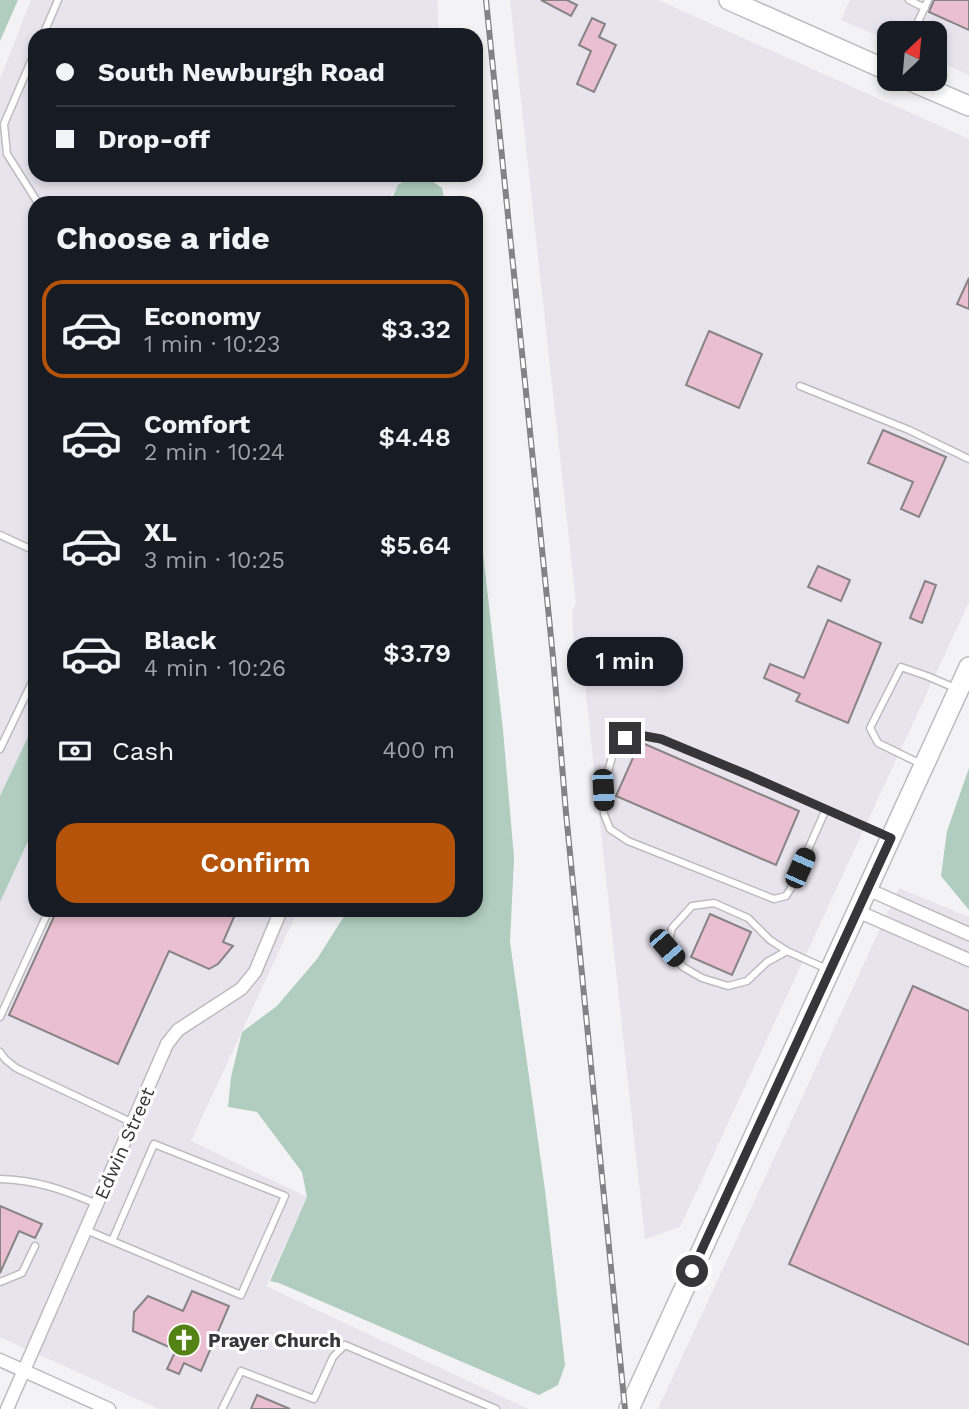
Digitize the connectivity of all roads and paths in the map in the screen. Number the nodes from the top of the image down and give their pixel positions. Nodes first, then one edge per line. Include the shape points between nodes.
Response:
1 (58, 0) edge
2 (729, 0) edge
3 (909, 0) edge
4 (928, 0) edge
5 (925, 8) junction
6 (919, 21) edge
7 (46, 28) edge
8 (877, 66) edge
9 (28, 68) edge
10 (934, 91) edge
11 (969, 106) edge
12 (34, 196) edge
13 (800, 386) dead end
14 (969, 459) edge
15 (0, 536) edge
16 (28, 548) edge
17 (969, 667) edge
18 (959, 690) junction
19 (28, 691) edge
20 (0, 749) edge
21 (923, 765) junction
22 (826, 809) junction
23 (891, 838) junction
24 (867, 889) junction
25 (857, 911) junction
26 (46, 917) edge
27 (278, 917) edge
28 (969, 934) edge
29 (787, 951) junction
30 (969, 960) edge
31 (830, 970) junction
32 (0, 1017) edge
33 (0, 1052) edge
34 (133, 1123) junction
35 (0, 1179) edge
36 (97, 1204) junction
37 (86, 1230) junction
38 (112, 1241) junction
39 (34, 1246) dead end
40 (0, 1282) edge
41 (0, 1360) edge
42 (24, 1371) junction
43 (7, 1409) edge
44 (109, 1409) edge
45 (222, 1409) edge
46 (496, 1409) edge
47 (629, 1409) edge

1 - 7 lane
2 - 8 main road
3 - 5 lane
4 - 5 lane
5 - 6 lane
9 - 12 lane via 4,124 7,154
10 - 11 main road
13 - 14 lane
15 - 16 lane
17 - 18 main road
18 - 21 main road
18 - 21 lane via 901,667 870,728 878,743
19 - 20 lane
21 - 23 main road
22 - 22 lane via 661,739 639,735 625,738 612,757 603,790 610,829 628,841 774,899 786,896 791,888
22 - 23 lane
23 - 24 main road
24 - 25 main road
24 - 28 street
25 - 30 street
25 - 31 main road
26 - 32 lane
27 - 34 street, Edwin Street via 255,972 241,989 172,1036
29 - 29 lane via 748,918 714,903 692,906 673,928 667,948 683,967 728,986 747,981
29 - 31 lane
31 - 47 main road
33 - 34 lane via 16,1068
34 - 36 street, Edwin Street
35 - 36 lane via 41,1183
36 - 37 street, Edwin Street
37 - 38 lane
37 - 42 street, Edwin Street
38 - 38 lane via 241,1295 285,1196 154,1144
39 - 40 lane via 22,1273
41 - 42 street
42 - 43 street, Edwin Street
42 - 44 street
45 - 46 lane via 241,1371 314,1399 333,1357 345,1345

